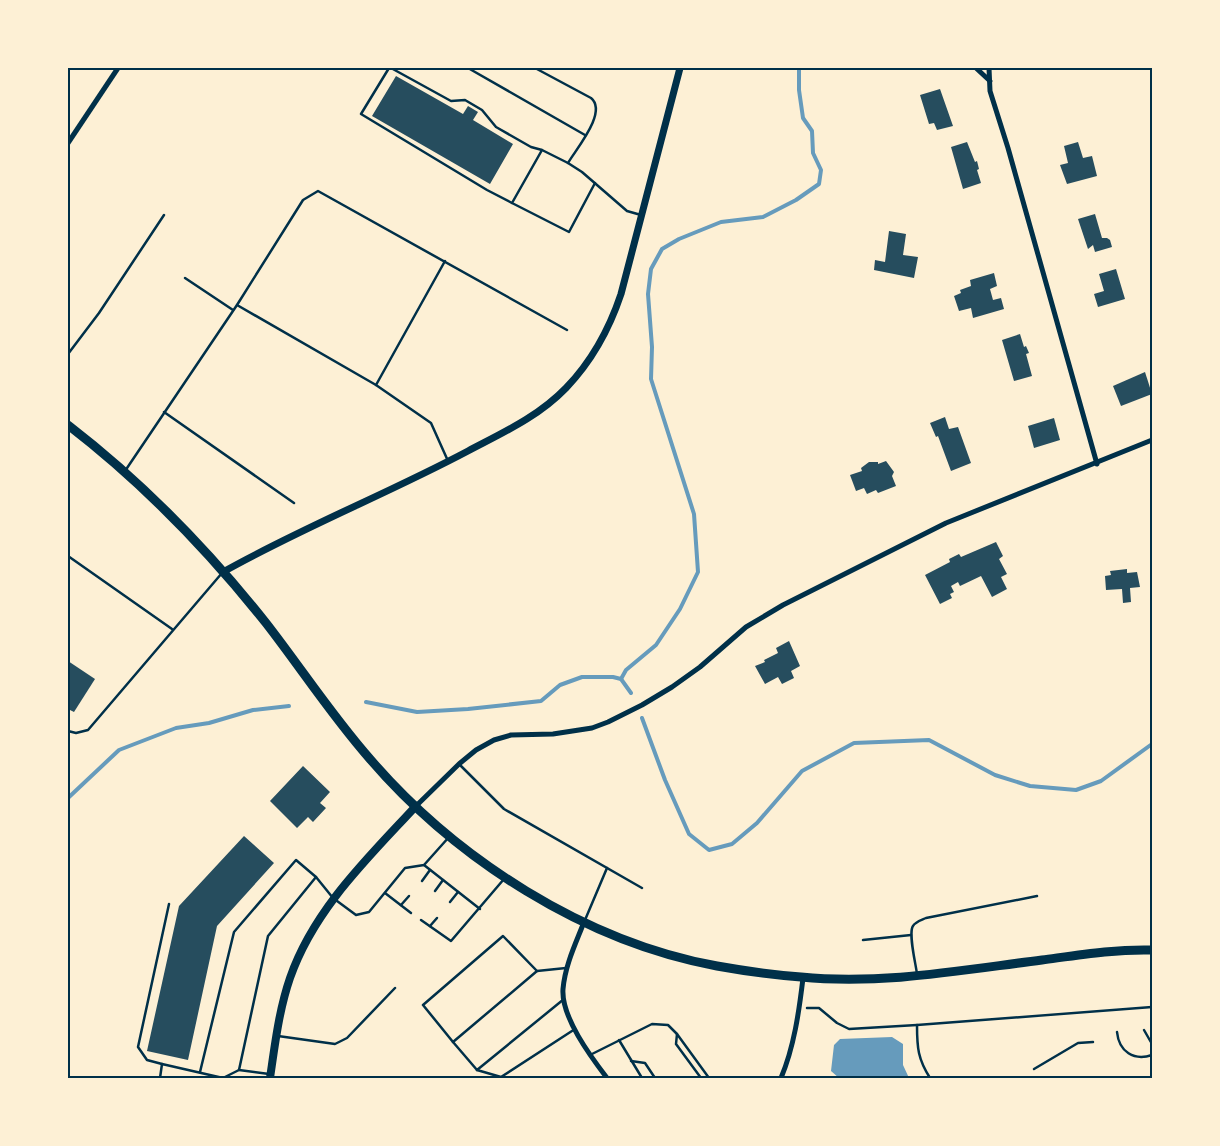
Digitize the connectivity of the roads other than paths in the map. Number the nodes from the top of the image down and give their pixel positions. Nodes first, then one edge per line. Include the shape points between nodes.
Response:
1 (118, 68) edge
2 (390, 68) edge
3 (468, 68) edge
4 (535, 68) edge
5 (680, 68) edge
6 (976, 68) edge
7 (989, 68) edge
8 (990, 81) junction
9 (585, 136) junction
10 (68, 143) edge
11 (542, 150) junction
12 (568, 163) junction
13 (595, 183) junction
14 (512, 203) junction
15 (164, 215) dead end
16 (642, 216) junction
17 (445, 261) junction
18 (185, 278) dead end
19 (236, 305) junction
20 (233, 310) junction
21 (567, 330) dead end
22 (68, 354) edge
23 (376, 386) junction
24 (164, 412) junction
25 (68, 426) edge
26 (1152, 440) edge
27 (448, 462) junction
28 (1097, 464) junction
29 (124, 472) junction
30 (294, 503) dead end
31 (68, 556) edge
32 (223, 572) junction
33 (172, 629) junction
34 (68, 732) edge
35 (459, 764) junction
36 (416, 806) junction
37 (449, 837) junction
38 (424, 865) junction
39 (607, 868) junction
40 (430, 870) junction
41 (316, 877) junction
42 (505, 878) junction
43 (443, 880) junction
44 (422, 881) dead end
45 (642, 888) dead end
46 (435, 891) dead end
47 (458, 892) junction
48 (385, 893) junction
49 (409, 896) dead end
50 (1037, 896) dead end
51 (333, 898) junction
52 (450, 902) dead end
53 (169, 904) dead end
54 (401, 906) junction
55 (480, 908) junction
56 (411, 913) dead end
57 (437, 918) dead end
58 (421, 920) dead end
59 (584, 922) junction
60 (430, 926) junction
61 (911, 935) junction
62 (862, 940) dead end
63 (1152, 950) edge
64 (566, 968) junction
65 (536, 971) junction
66 (917, 976) junction
67 (803, 978) junction
68 (395, 988) dead end
69 (564, 1000) junction
70 (575, 1029) junction
71 (1144, 1030) dead end
72 (1117, 1032) dead end
73 (677, 1034) junction
74 (276, 1036) junction
75 (619, 1040) junction
76 (453, 1042) junction
77 (1152, 1044) edge
78 (590, 1055) junction
79 (1152, 1055) edge
80 (631, 1061) junction
81 (162, 1064) junction
82 (239, 1070) junction
83 (477, 1070) junction
84 (200, 1072) junction
85 (270, 1076) edge
86 (160, 1078) edge
87 (223, 1078) edge
88 (607, 1078) edge
89 (642, 1078) edge
90 (656, 1078) edge
91 (701, 1078) edge
92 (709, 1078) edge
93 (781, 1078) edge

1 - 10 street
2 - 11 lane via 451,101 465,100 482,110 496,127
2 - 14 lane via 361,114
3 - 9 lane
4 - 9 lane via 594,100 596,115
5 - 16 street
6 - 8 street
7 - 8 street
8 - 28 street via 990,91
9 - 12 lane
11 - 12 lane
11 - 14 lane
12 - 13 lane
13 - 14 lane via 569,232
13 - 16 lane via 627,211
15 - 22 lane
16 - 27 street via 612,320 584,368 565,389 522,423
17 - 19 lane via 318,191 303,200
17 - 21 lane
17 - 23 lane
18 - 20 lane
19 - 20 lane
19 - 23 lane
20 - 24 lane
23 - 27 lane via 431,423
24 - 29 lane
24 - 30 lane
25 - 29 main road
26 - 28 street
27 - 32 street via 266,548
28 - 35 street via 946,523 783,605 746,627 672,687 608,722 553,734 511,735 476,750
29 - 32 main road via 166,510
31 - 33 lane
32 - 33 lane
32 - 36 main road via 267,624 350,735
33 - 34 lane via 88,730
35 - 36 street
35 - 39 lane via 504,809
36 - 37 main road
36 - 51 main road
37 - 38 lane
37 - 42 main road
38 - 40 lane
38 - 48 lane via 405,868
39 - 45 lane
39 - 59 lane
40 - 43 lane
40 - 44 lane
41 - 51 lane
41 - 82 lane via 268,936
41 - 84 lane via 296,860 234,932
42 - 55 lane
42 - 59 main road
43 - 46 lane
43 - 47 lane
47 - 52 lane
47 - 55 lane
48 - 51 lane via 369,912 356,915
48 - 54 lane
49 - 54 lane
50 - 61 lane via 926,918 914,924
51 - 74 main road via 299,956 284,998
53 - 81 lane via 138,1048 147,1060
54 - 56 lane
55 - 60 lane via 451,942
57 - 60 lane
58 - 60 lane
59 - 64 street
59 - 67 main road via 674,956 715,966
61 - 62 lane
61 - 66 lane
63 - 66 main road via 1105,951
64 - 65 lane
64 - 69 street
65 - 76 lane
65 - 76 lane via 503,936 423,1005
66 - 67 main road via 846,981
67 - 93 street via 789,1060
68 - 74 lane via 347,1038 335,1044
69 - 70 street
69 - 83 lane
70 - 78 street
70 - 83 lane via 501,1077
71 - 77 lane
72 - 79 lane via 1120,1044 1127,1052 1138,1057
73 - 75 lane via 668,1025 652,1024
73 - 91 lane via 676,1044
73 - 92 lane
74 - 85 main road
75 - 78 lane
75 - 80 lane
76 - 83 lane
78 - 88 street
80 - 89 lane
80 - 90 lane via 645,1062
81 - 84 lane
81 - 86 lane
82 - 85 lane
82 - 87 lane
84 - 87 lane

